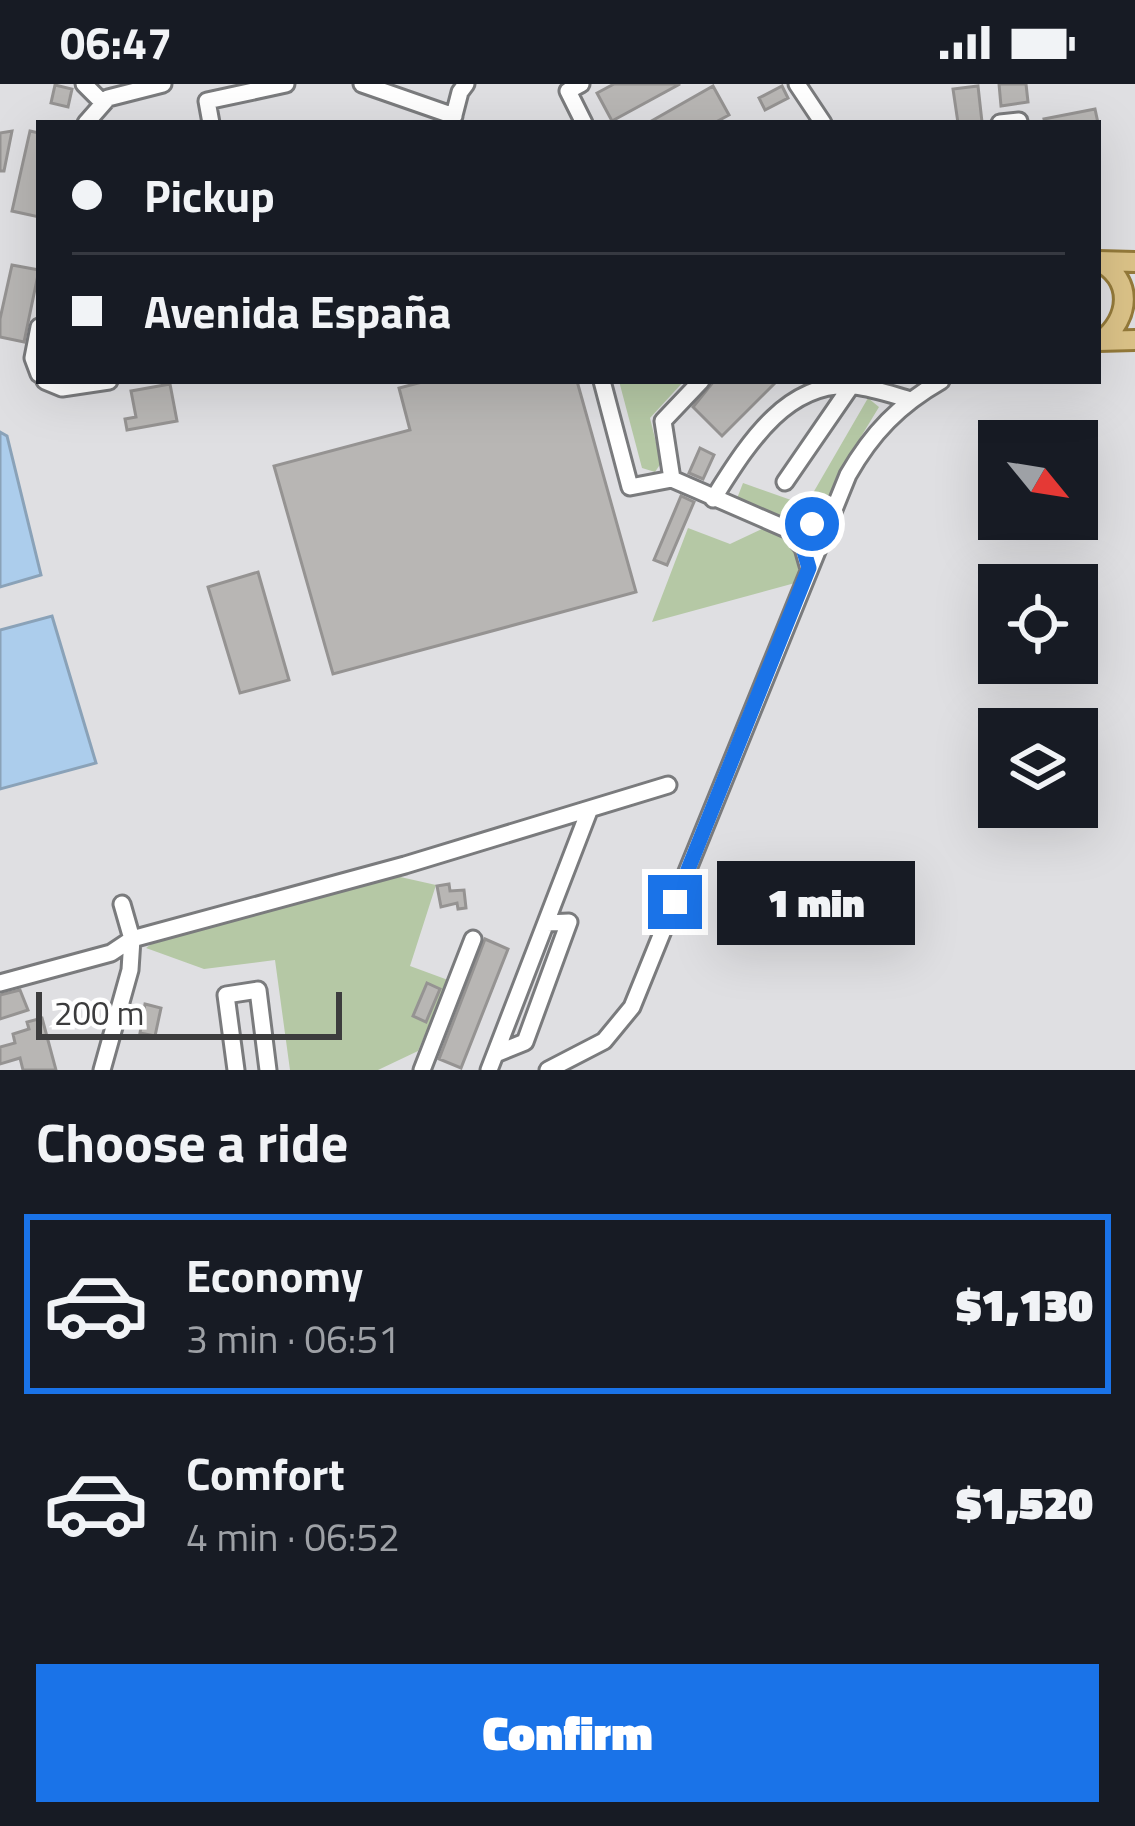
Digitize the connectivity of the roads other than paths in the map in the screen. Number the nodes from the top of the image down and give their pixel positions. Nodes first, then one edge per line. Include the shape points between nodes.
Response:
1 (84, 84) edge
2 (163, 84) edge
3 (286, 84) edge
4 (362, 84) edge
5 (466, 84) edge
6 (581, 84) edge
7 (797, 84) edge
8 (112, 94) edge
9 (89, 120) edge
10 (210, 120) edge
11 (453, 120) edge
12 (582, 120) edge
13 (821, 120) edge
14 (1101, 261) edge
15 (1135, 262) edge
16 (1101, 263) edge
17 (1101, 340) edge
18 (1135, 340) edge
19 (1101, 341) edge
20 (54, 384) edge
21 (89, 384) edge
22 (603, 384) edge
23 (698, 384) edge
24 (936, 384) edge
25 (851, 386) junction
26 (911, 400) junction
27 (673, 478) junction
28 (785, 482) dead end
29 (713, 499) junction
30 (833, 510) junction
31 (789, 530) junction
32 (809, 568) junction
33 (668, 785) dead end
34 (590, 812) junction
35 (122, 904) dead end
36 (132, 939) junction
37 (473, 939) dead end
38 (0, 983) edge
39 (102, 1070) edge
40 (236, 1070) edge
41 (268, 1070) edge
42 (422, 1070) edge
43 (489, 1070) edge
44 (548, 1070) edge

1 - 8 street
2 - 8 street
3 - 10 street via 207,101
4 - 11 street
5 - 11 street
6 - 12 street via 568,91
7 - 13 street
8 - 9 street
14 - 15 main road
16 - 17 main road via 1116,274 1125,305
18 - 19 main road
20 - 21 street
22 - 27 street via 630,488
23 - 27 street via 663,421
24 - 26 street
25 - 26 street
25 - 28 street
25 - 29 street via 811,391 783,409
26 - 30 street via 864,448
27 - 29 street
29 - 31 street
30 - 31 street
30 - 32 street
31 - 32 street
32 - 44 street via 632,1007 604,1041
33 - 34 street
34 - 36 street
34 - 43 street
35 - 36 street
36 - 38 street via 111,953
36 - 39 street
37 - 42 street
40 - 41 street via 226,995 258,991

